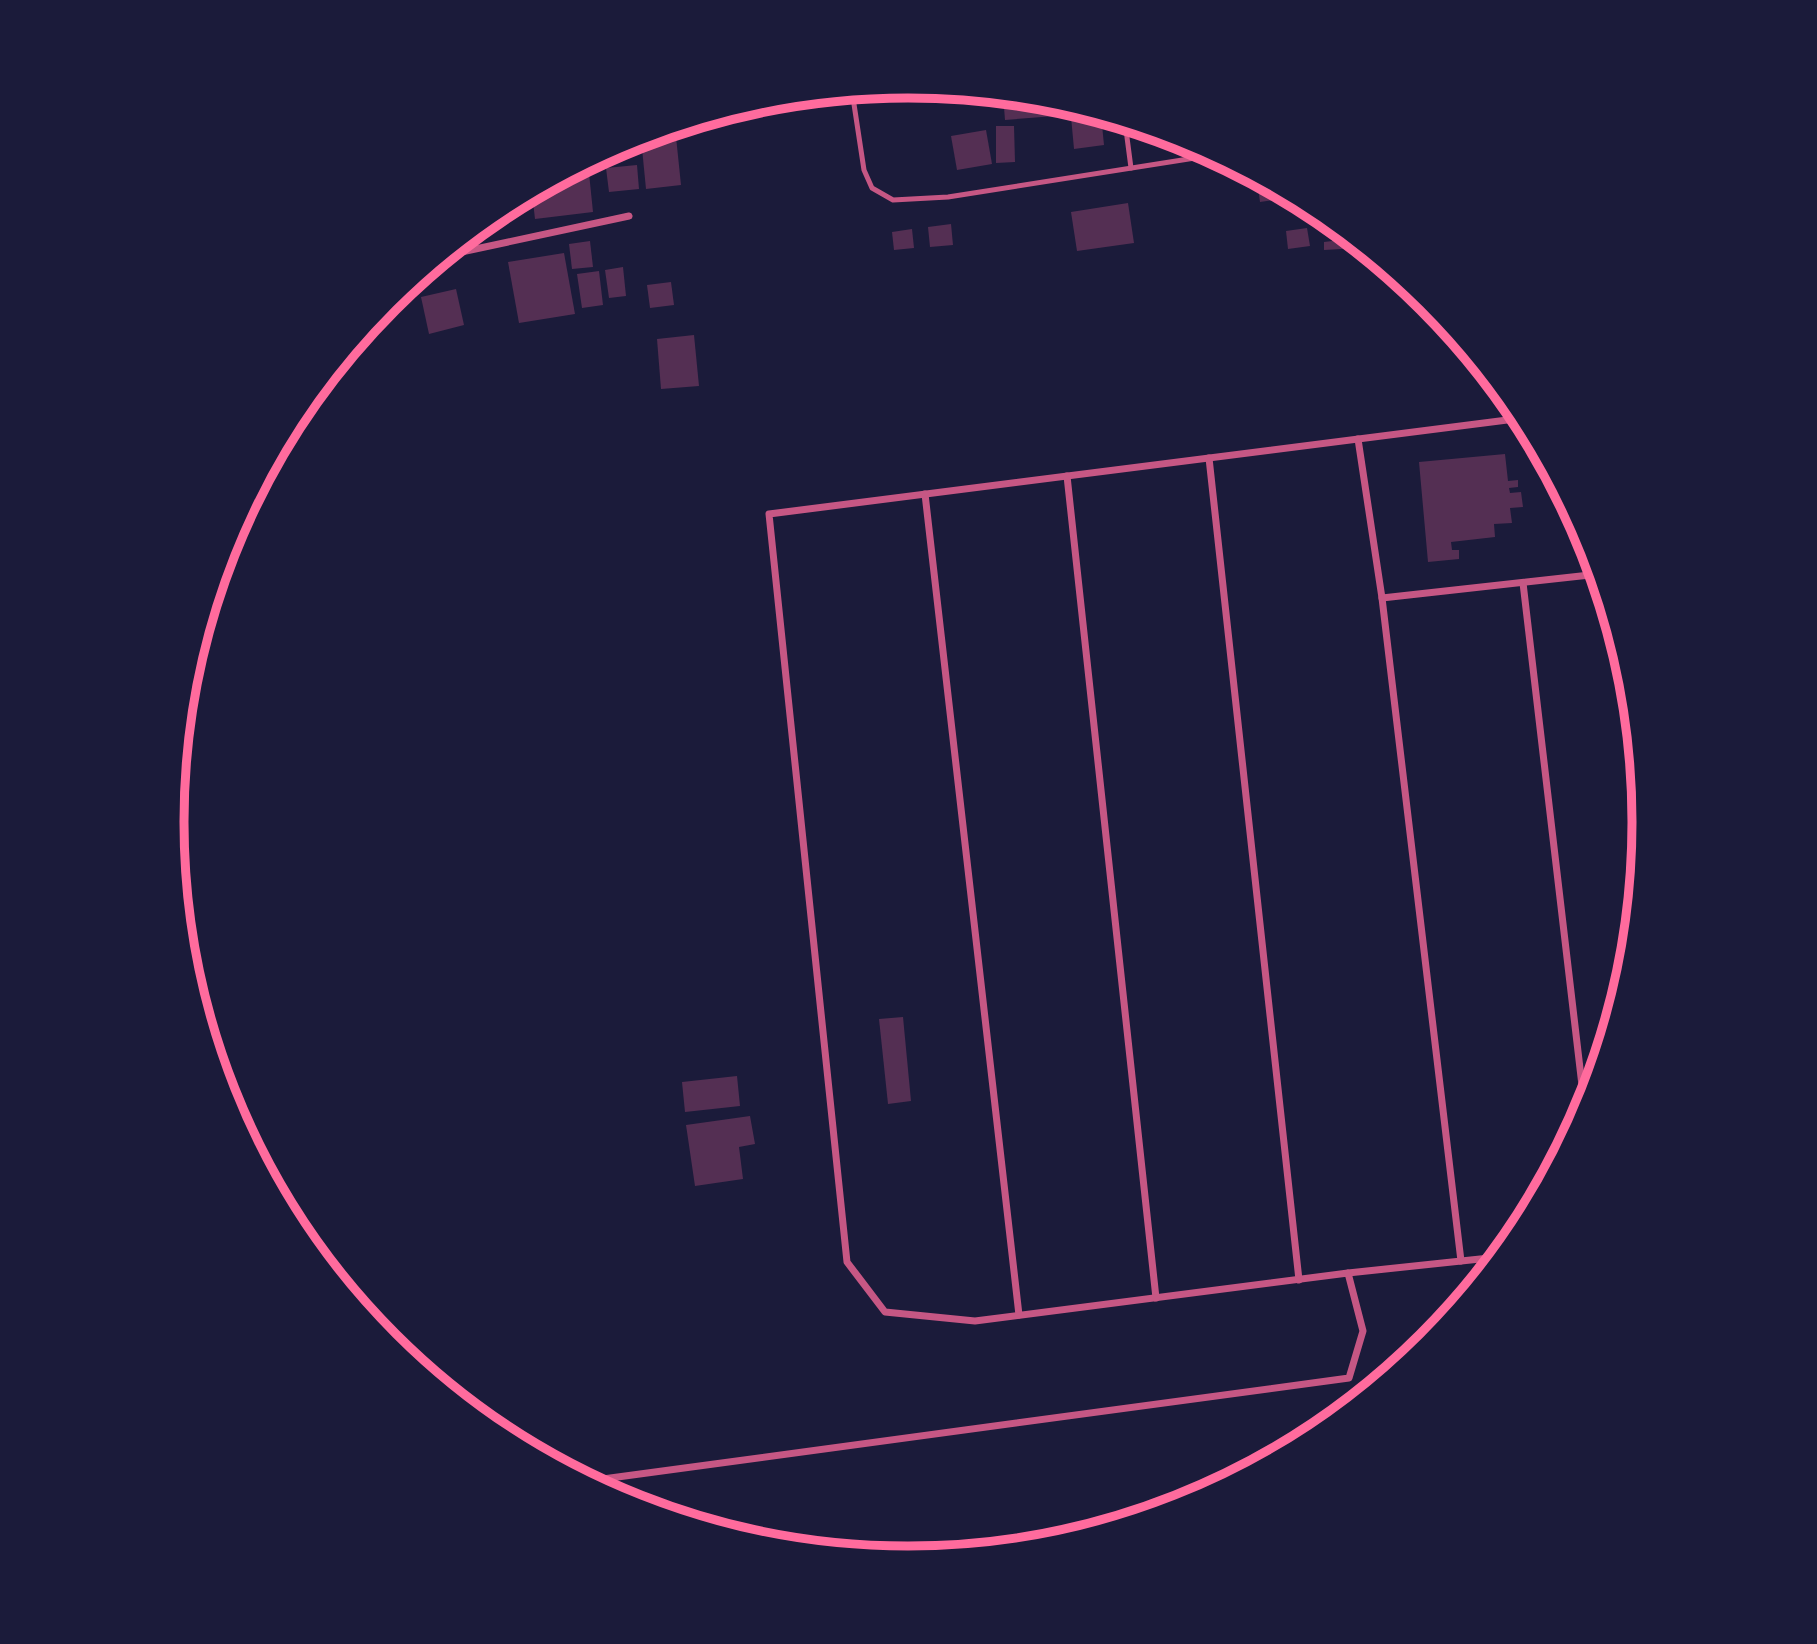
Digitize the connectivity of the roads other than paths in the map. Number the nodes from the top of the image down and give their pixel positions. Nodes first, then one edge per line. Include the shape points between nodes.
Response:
1 (853, 101) edge
2 (1126, 132) edge
3 (1196, 158) edge
4 (1131, 168) junction
5 (629, 216) dead end
6 (464, 252) edge
7 (1510, 420) edge
8 (1358, 439) junction
9 (1209, 458) junction
10 (1067, 476) junction
11 (925, 494) junction
12 (1589, 575) edge
13 (1523, 583) junction
14 (1382, 598) junction
15 (1582, 1086) edge
16 (1486, 1258) edge
17 (1461, 1261) junction
18 (1348, 1273) junction
19 (1299, 1280) junction
20 (1156, 1298) junction
21 (1020, 1315) junction
22 (604, 1479) edge

1 - 4 lane via 863,170 872,188 893,200 948,197
2 - 4 lane
3 - 4 lane
5 - 6 street
7 - 8 street
8 - 9 street
8 - 14 street
9 - 10 street
9 - 19 street
10 - 11 street
10 - 20 street
11 - 21 street
11 - 21 street via 769,514 847,1262 885,1312 975,1321
12 - 13 street
13 - 14 street
13 - 15 street
14 - 17 street
16 - 17 street
17 - 18 street
18 - 19 street
18 - 22 street via 1363,1331 1349,1378
19 - 20 street
20 - 21 street

